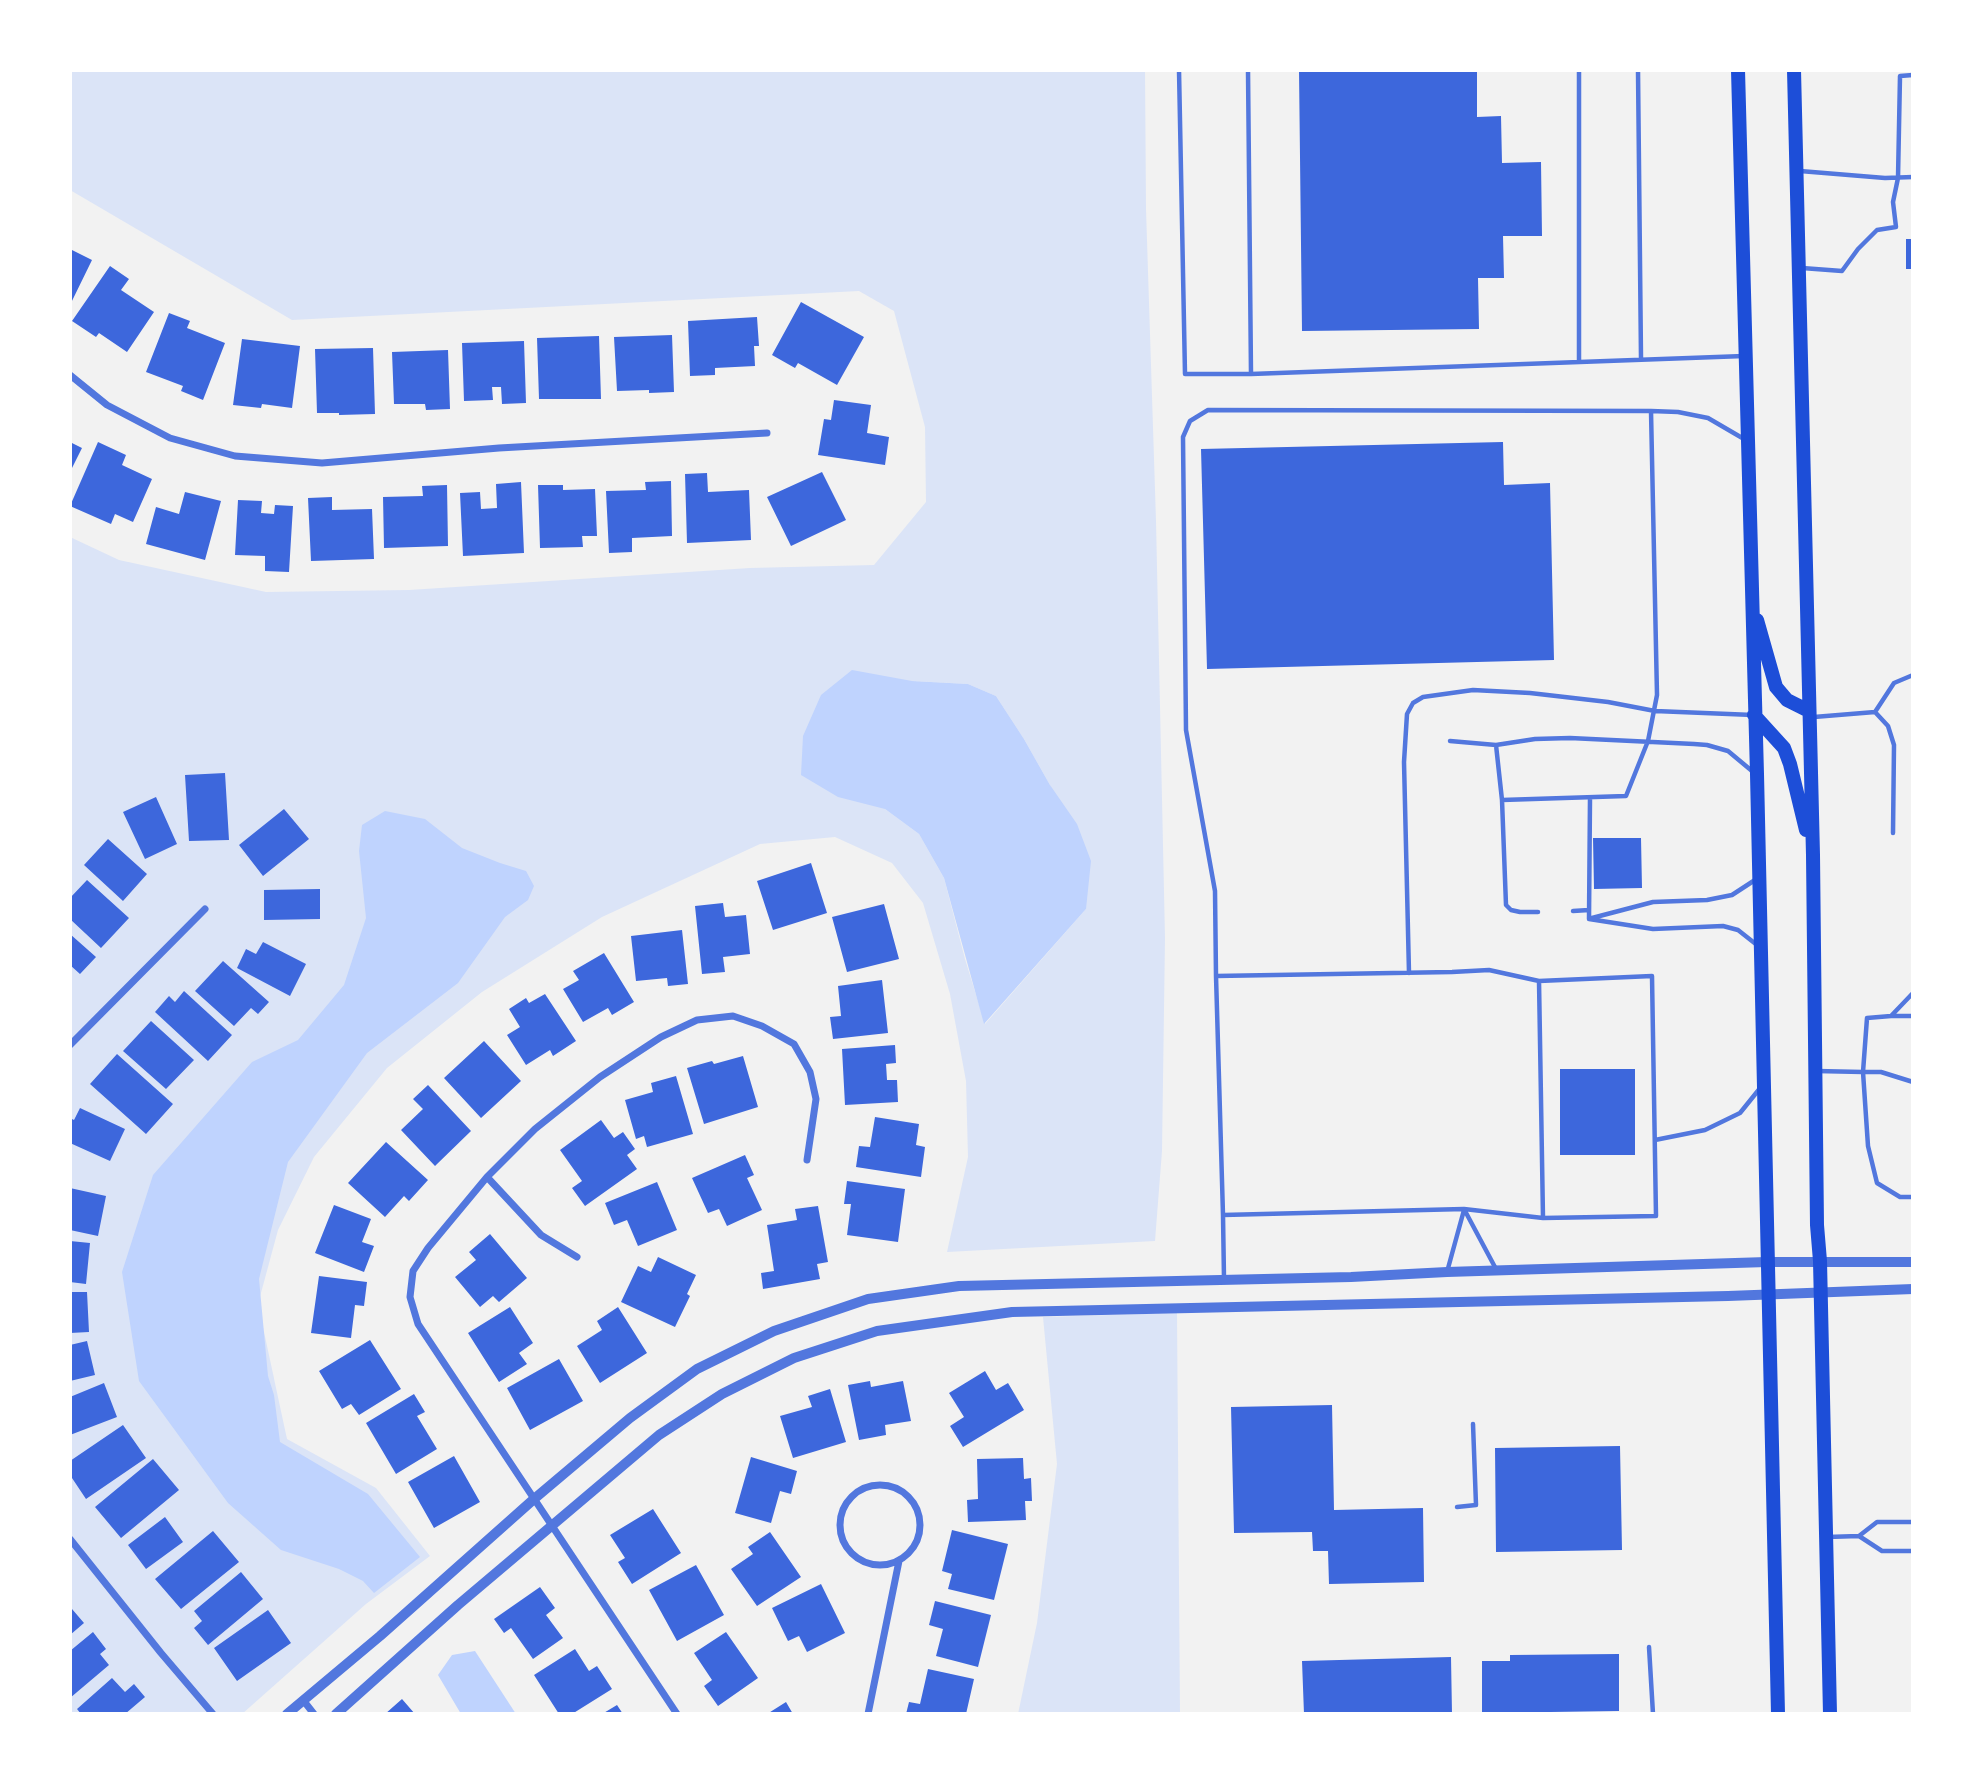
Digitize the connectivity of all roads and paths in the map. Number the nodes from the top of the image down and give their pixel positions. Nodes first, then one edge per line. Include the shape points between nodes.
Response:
1 (1180, 70) edge
2 (1248, 70) edge
3 (1580, 70) edge
4 (1638, 70) edge
5 (1738, 70) edge
6 (1794, 70) edge
7 (1913, 75) edge
8 (1796, 171) junction
9 (1898, 177) junction
10 (1913, 177) edge
11 (1798, 268) junction
12 (1746, 356) junction
13 (1642, 358) junction
14 (1579, 362) junction
15 (1251, 374) junction
16 (70, 375) edge
17 (1651, 411) junction
18 (767, 433) dead end
19 (1748, 442) junction
20 (1751, 602) junction
21 (1913, 675) edge
22 (1655, 711) junction
23 (1875, 712) junction
24 (1809, 714) junction
25 (1754, 715) junction
26 (1450, 741) dead end
27 (1648, 741) junction
28 (1496, 745) junction
29 (1757, 774) junction
30 (1590, 798) junction
31 (1502, 800) junction
32 (1893, 833) dead end
33 (1813, 855) junction
34 (1759, 877) junction
35 (205, 909) dead end
36 (1589, 910) junction
37 (1573, 911) dead end
38 (1538, 912) dead end
39 (1589, 919) junction
40 (1760, 947) junction
41 (1409, 973) junction
42 (1216, 976) junction
43 (1539, 981) junction
44 (1913, 993) edge
45 (1891, 1016) junction
46 (1913, 1016) edge
47 (70, 1045) edge
48 (1815, 1071) junction
49 (1863, 1072) junction
50 (1913, 1082) edge
51 (1763, 1083) junction
52 (1655, 1140) junction
53 (807, 1160) dead end
54 (487, 1178) junction
55 (1913, 1197) edge
56 (1464, 1209) junction
57 (1223, 1215) junction
58 (1542, 1218) junction
59 (578, 1257) dead end
60 (1820, 1261) junction
61 (1767, 1262) junction
62 (1913, 1262) edge
63 (1497, 1270) junction
64 (1447, 1272) junction
65 (1224, 1280) junction
66 (1913, 1289) edge
67 (1820, 1291) junction
68 (1769, 1295) junction
69 (1473, 1424) dead end
70 (534, 1499) junction
71 (1457, 1507) dead end
72 (1913, 1522) edge
73 (551, 1526) junction
74 (1859, 1536) junction
75 (1826, 1537) junction
76 (70, 1539) edge
77 (1913, 1551) edge
78 (899, 1561) junction
79 (1649, 1647) dead end
80 (303, 1700) junction
81 (213, 1714) edge
82 (287, 1714) edge
83 (314, 1714) edge
84 (336, 1714) edge
85 (677, 1714) edge
86 (867, 1714) edge
87 (1653, 1714) edge
88 (1778, 1714) edge
89 (1830, 1714) edge

1 - 15 lane via 1185,374
2 - 15 lane
3 - 14 lane
4 - 13 lane
5 - 12 main road
6 - 8 main road
7 - 9 lane via 1900,76
8 - 9 lane
8 - 11 main road
9 - 10 lane
9 - 11 lane via 1893,202 1896,227 1877,230 1842,271
11 - 24 main road
12 - 13 lane
12 - 19 main road
13 - 14 lane
14 - 15 lane
16 - 18 street via 107,405 170,438 235,456 322,463
17 - 19 lane via 1708,418
17 - 22 lane
17 - 42 lane via 1208,410 1190,421 1183,437 1186,730 1215,891
19 - 20 main road
20 - 24 main road via 1776,687
20 - 25 main road
21 - 23 lane via 1894,683
22 - 25 lane
22 - 27 lane
22 - 41 lane via 1608,702 1473,690 1423,697 1413,703 1407,714 1404,762
23 - 24 lane
23 - 32 lane via 1888,726 1894,745
24 - 33 main road
25 - 29 main road
25 - 33 main road via 1784,748
26 - 28 lane
27 - 28 lane via 1570,738
27 - 29 lane via 1719,748
27 - 30 lane via 1626,796
28 - 31 lane
29 - 34 main road
30 - 31 lane
30 - 36 lane
31 - 38 lane via 1506,905 1520,912
33 - 48 main road
34 - 39 lane via 1731,895 1653,902
34 - 40 main road
35 - 47 street
36 - 37 lane
36 - 39 lane
39 - 40 lane via 1653,929 1723,926 1738,930
40 - 51 main road
41 - 42 lane
41 - 43 lane via 1489,970
42 - 57 lane
43 - 52 lane via 1652,976
43 - 58 lane
44 - 45 lane
45 - 46 lane
45 - 49 lane via 1867,1018
48 - 49 lane
48 - 60 main road
49 - 50 lane via 1881,1072
49 - 55 lane via 1868,1146 1877,1183 1900,1198
51 - 52 lane via 1740,1113 1705,1130
51 - 61 main road
52 - 58 lane via 1656,1216
53 - 54 street via 817,1099 810,1072 794,1044 733,1016 697,1020 661,1037 600,1077 535,1129
54 - 59 street via 541,1235
54 - 70 street via 428,1248 414,1270 410,1297 418,1324
56 - 57 lane
56 - 58 lane
56 - 63 lane
56 - 64 lane
57 - 65 lane
60 - 61 street
60 - 62 street
60 - 67 main road
61 - 63 street
61 - 68 main road
63 - 64 street
64 - 65 street
65 - 70 street via 959,1286 868,1299 774,1331 697,1369
66 - 67 street
67 - 68 street
67 - 75 main road
68 - 73 street via 1012,1312 877,1331 794,1358 722,1394 659,1435
68 - 88 main road
69 - 71 lane via 1476,1504
70 - 73 street
70 - 80 street
72 - 74 lane via 1877,1522
73 - 84 street
73 - 85 street
74 - 75 lane
74 - 77 lane via 1882,1551
75 - 89 main road
76 - 81 street
78 - 78 street via 909,1553 920,1531 916,1506 897,1488 872,1485 859,1490 842,1511 841,1538 858,1559 885,1565
78 - 86 street
79 - 87 lane
80 - 82 street
80 - 83 street

